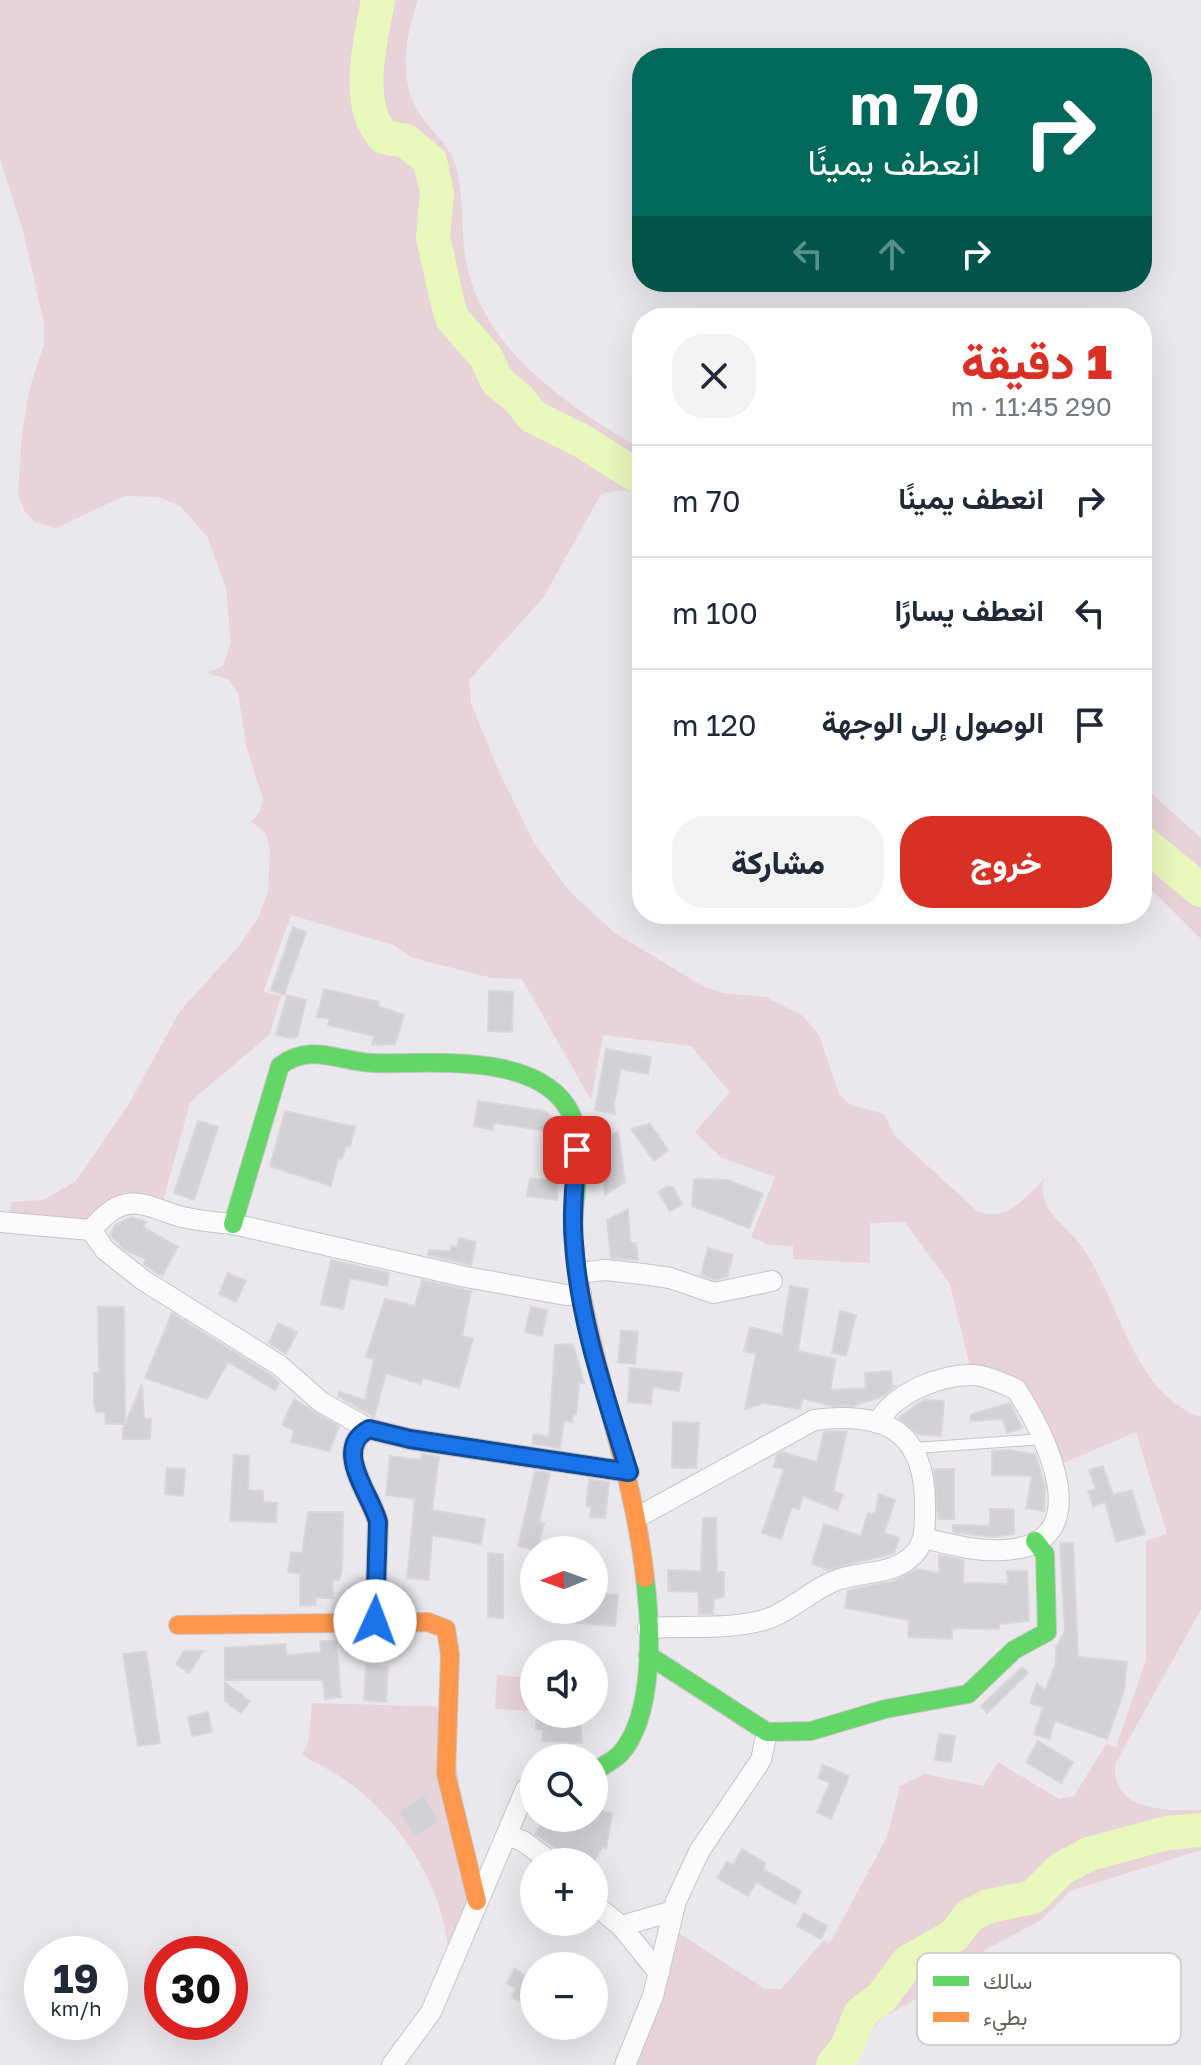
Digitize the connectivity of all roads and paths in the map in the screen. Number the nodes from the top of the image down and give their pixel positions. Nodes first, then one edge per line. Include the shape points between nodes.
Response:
1 (0, 1222) edge
2 (233, 1224) junction
3 (91, 1230) junction
4 (579, 1273) junction
5 (772, 1281) dead end
6 (581, 1294) junction
7 (878, 1423) junction
8 (369, 1429) junction
9 (1044, 1439) junction
10 (915, 1448) junction
11 (629, 1472) junction
12 (638, 1517) junction
13 (924, 1538) junction
14 (1035, 1541) junction
15 (375, 1621) junction
16 (178, 1625) dead end
17 (648, 1628) junction
18 (648, 1655) junction
19 (767, 1732) junction
20 (608, 1766) edge
21 (520, 1804) edge
22 (507, 1835) junction
23 (532, 1848) edge
24 (477, 1901) junction
25 (673, 1911) junction
26 (608, 1915) edge
27 (621, 1926) junction
28 (659, 1973) junction
29 (392, 2065) edge
30 (625, 2065) edge

1 - 3 street
2 - 3 street via 122,1203
2 - 4 street via 280,1066 290,1055 300,1051 366,1063 471,1063 517,1073 566,1105 577,1150 573,1205
2 - 6 street via 466,1277
3 - 8 street via 105,1250 143,1280
4 - 5 street via 605,1270 670,1278 714,1293
4 - 6 street
6 - 11 street
7 - 9 street via 896,1400 972,1375 1016,1389
7 - 10 street
7 - 12 street via 814,1420
8 - 11 street
8 - 15 street via 354,1446 359,1484 378,1522
9 - 10 lane
9 - 14 street via 1057,1466 1059,1502 1049,1531
10 - 13 street via 923,1470
11 - 12 street
12 - 17 street
13 - 14 street via 1004,1550
13 - 17 street via 901,1565 829,1582 771,1617 742,1624
14 - 19 street via 1045,1554 1047,1632 1014,1650 968,1694 885,1709 833,1727
15 - 16 street
15 - 24 street via 428,1622 446,1629 446,1774
17 - 18 street
18 - 19 street
18 - 20 street via 637,1726 627,1750
19 - 25 street via 761,1760 700,1850
21 - 22 street
22 - 23 street
22 - 24 street
24 - 29 street via 431,2012
25 - 27 street
25 - 28 street
26 - 27 street
27 - 28 street
28 - 30 street

